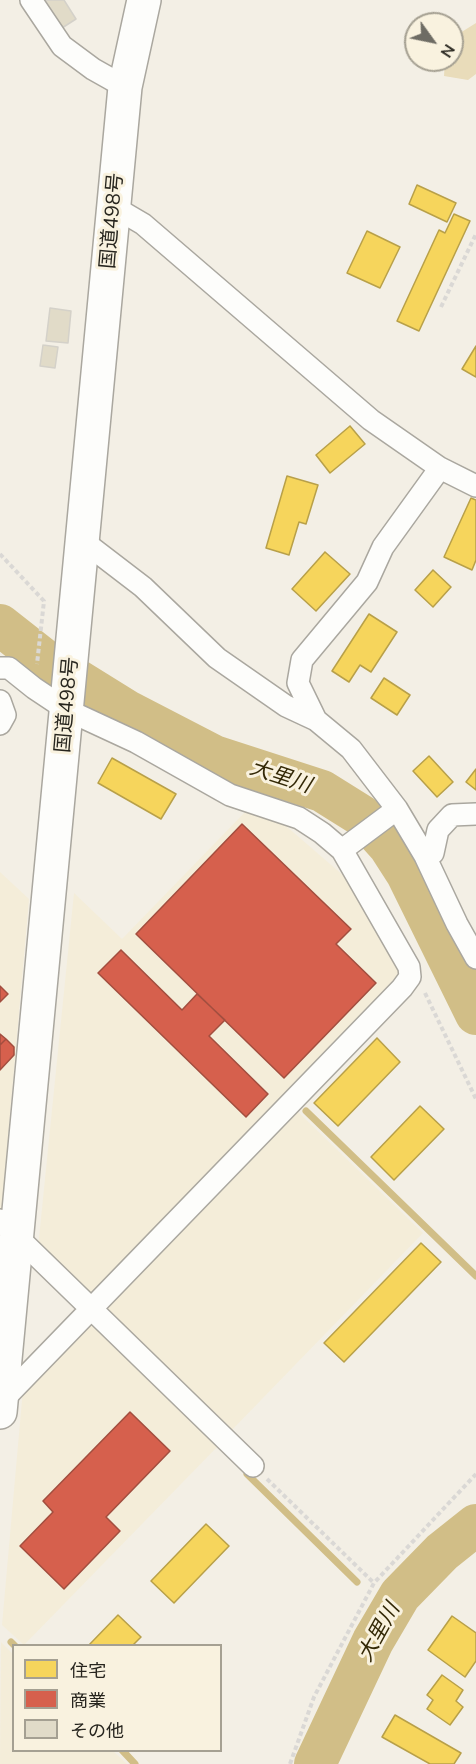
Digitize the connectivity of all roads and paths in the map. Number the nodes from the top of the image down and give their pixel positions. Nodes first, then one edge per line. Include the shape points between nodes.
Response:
1 (31, 0) edge
2 (144, 0) edge
3 (125, 87) junction
4 (114, 207) junction
5 (476, 234) edge
6 (441, 307) dead end
7 (440, 468) junction
8 (476, 486) edge
9 (83, 541) junction
10 (0, 554) edge
11 (0, 668) edge
12 (34, 688) junction
13 (0, 701) edge
14 (67, 710) junction
15 (316, 720) junction
16 (0, 724) edge
17 (397, 809) junction
18 (476, 814) edge
19 (342, 850) junction
20 (425, 856) junction
21 (476, 958) edge
22 (410, 977) junction
23 (476, 1099) edge
24 (9, 1229) edge
25 (92, 1309) junction
26 (0, 1406) edge
27 (253, 1466) joint
28 (476, 1474) edge
29 (374, 1583) junction
30 (290, 1764) edge

1 - 3 street via 62,46
2 - 3 highway, 国道498号
3 - 4 highway, 国道498号
4 - 7 street via 142,224 371,420
4 - 9 highway, 国道498号
5 - 6 path
7 - 8 street
7 - 15 street via 383,547 367,582 302,660 298,683
9 - 14 highway, 国道498号
9 - 15 street via 143,587 217,658 286,706
10 - 12 path via 44,601
11 - 12 street via 9,668
12 - 14 street
13 - 16 street via 5,715
14 - 19 street via 136,742 230,795 299,818
14 - 24 highway, 国道498号
15 - 17 street via 351,749
17 - 19 street
17 - 20 street
18 - 20 street via 452,815 438,830 433,853
19 - 22 street via 409,967
20 - 21 street
22 - 23 path via 423,990
22 - 25 street
24 - 25 street
24 - 26 highway, 国道498号
25 - 26 street
25 - 27 street
27 - 29 path
28 - 29 path
29 - 30 path via 314,1697

